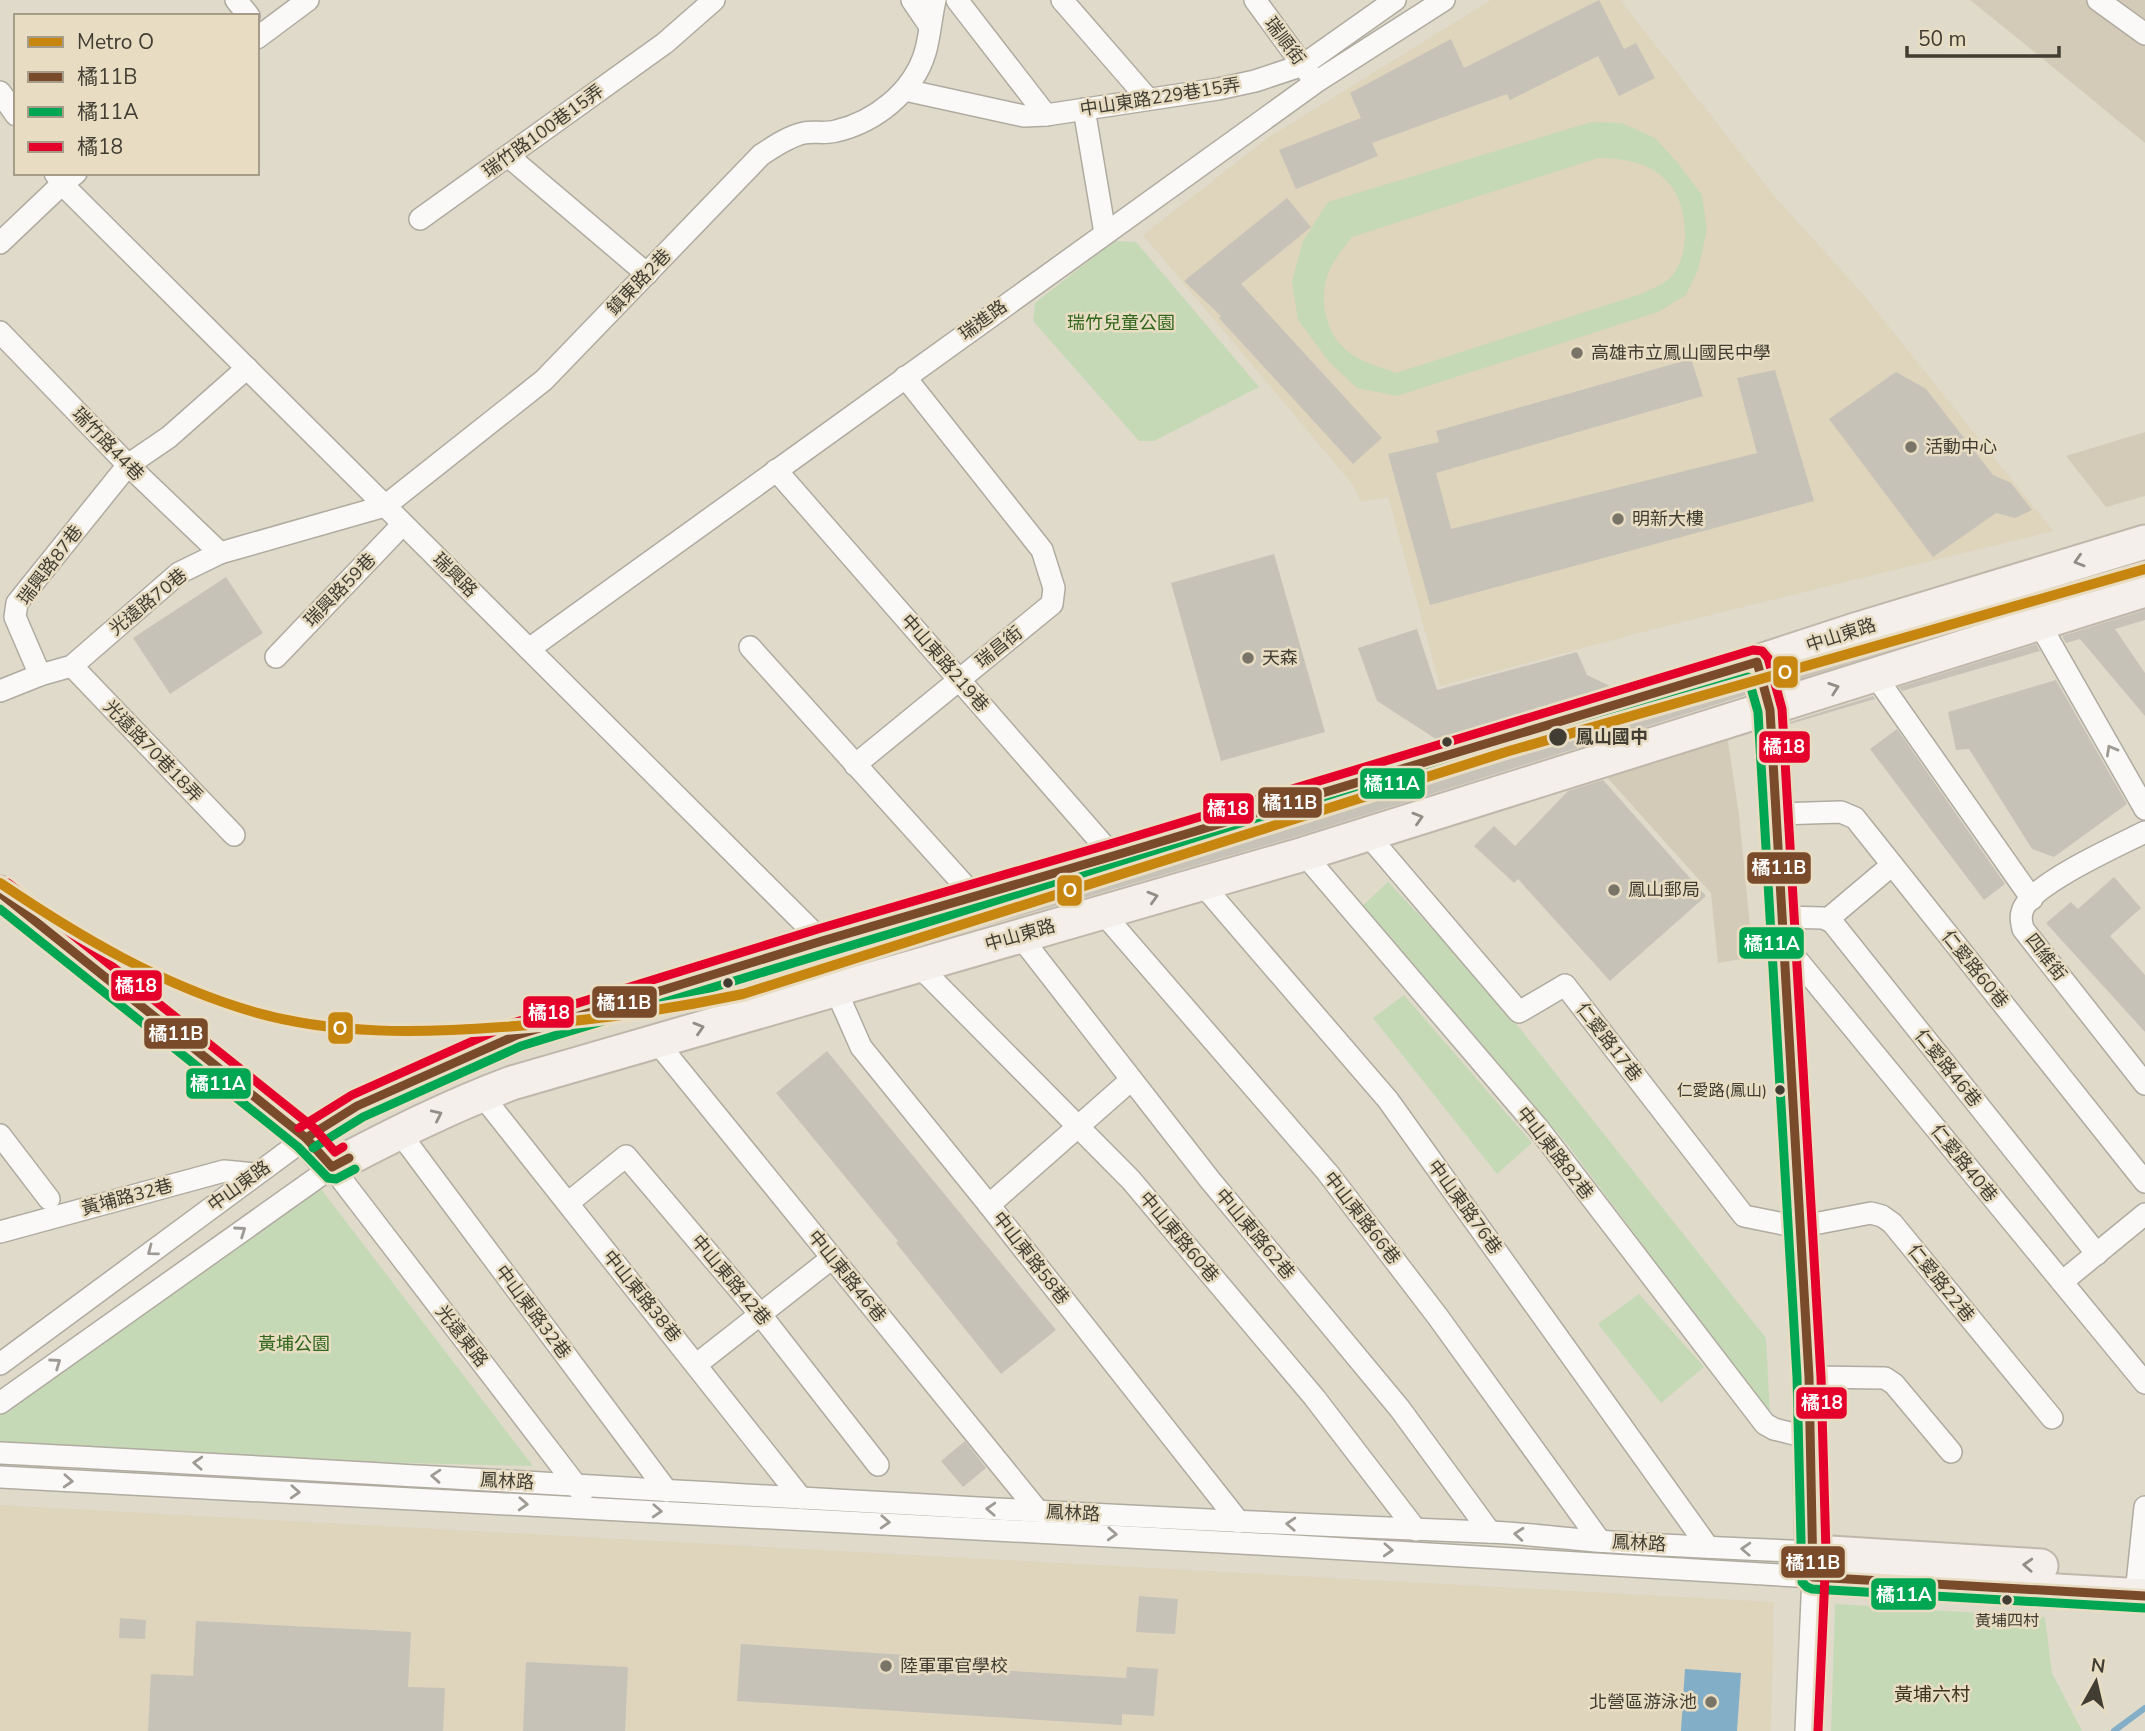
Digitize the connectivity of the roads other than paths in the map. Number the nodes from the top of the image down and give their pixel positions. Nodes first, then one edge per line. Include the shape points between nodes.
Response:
1 (236, 0) edge
2 (309, 0) edge
3 (714, 0) edge
4 (912, 0) edge
5 (934, 0) edge
6 (957, 0) edge
7 (1062, 0) edge
8 (1255, 0) edge
9 (1395, 0) edge
10 (1444, 0) edge
11 (2098, 0) edge
12 (247, 14) edge
13 (929, 25) junction
14 (259, 32) edge
15 (2145, 34) edge
16 (1309, 73) junction
17 (905, 90) junction
18 (0, 92) edge
19 (1148, 99) junction
20 (1084, 109) junction
21 (14, 113) edge
22 (1046, 116) junction
23 (508, 156) junction
24 (65, 177) edge
25 (420, 219) dead end
26 (1105, 233) junction
27 (0, 243) edge
28 (647, 274) junction
29 (0, 332) edge
30 (247, 368) junction
31 (905, 377) junction
32 (128, 465) junction
33 (776, 470) junction
34 (385, 506) junction
35 (403, 524) junction
36 (2145, 542) edge
37 (220, 553) junction
38 (2145, 590) edge
39 (2039, 623) junction
40 (750, 647) dead end
41 (529, 649) junction
42 (276, 657) dead end
43 (1758, 662) junction
44 (72, 666) junction
45 (1874, 674) junction
46 (40, 675) junction
47 (959, 680) junction
48 (0, 691) edge
49 (1770, 710) junction
50 (855, 765) junction
51 (2145, 809) edge
52 (1776, 814) junction
53 (2145, 832) edge
54 (1367, 834) junction
55 (234, 835) dead end
56 (1304, 854) junction
57 (1113, 856) junction
58 (1892, 865) junction
59 (1202, 884) junction
60 (0, 893) edge
61 (975, 897) junction
62 (2032, 899) junction
63 (1102, 912) junction
64 (1828, 919) junction
65 (1783, 930) junction
66 (1019, 935) junction
67 (822, 941) junction
68 (918, 965) junction
69 (835, 988) junction
70 (656, 1041) junction
71 (1131, 1080) junction
72 (2145, 1084) edge
73 (481, 1094) junction
74 (1078, 1127) junction
75 (399, 1132) junction
76 (0, 1135) edge
77 (306, 1138) junction
78 (332, 1167) junction
79 (254, 1174) junction
80 (2145, 1182) edge
81 (50, 1199) dead end
82 (568, 1203) junction
83 (989, 1205) junction
84 (2143, 1220) edge
85 (1798, 1227) junction
86 (0, 1232) edge
87 (2096, 1254) junction
88 (832, 1258) junction
89 (2062, 1282) junction
90 (760, 1314) junction
91 (0, 1364) edge
92 (697, 1364) junction
93 (1808, 1377) junction
94 (2145, 1383) edge
95 (0, 1403) edge
96 (2052, 1418) dead end
97 (1810, 1437) junction
98 (1951, 1452) dead end
99 (0, 1453) edge
100 (878, 1465) dead end
101 (0, 1477) edge
102 (578, 1485) junction
103 (667, 1491) junction
104 (801, 1498) junction
105 (589, 1507) junction
106 (2145, 1507) edge
107 (1038, 1511) junction
108 (1239, 1522) junction
109 (1416, 1530) junction
110 (1490, 1532) junction
111 (1600, 1541) junction
112 (1708, 1547) junction
113 (1813, 1565) junction
114 (2141, 1584) edge
115 (1806, 1731) edge

1 - 12 street
2 - 14 street
3 - 23 street, 瑞竹路100巷15弄 via 664,43
4 - 13 street
5 - 13 street, 鎮東路2巷
6 - 22 street
7 - 19 street
8 - 16 street, 瑞順街
9 - 16 street, 中山東路229巷15弄
10 - 16 street, 瑞進路
11 - 15 street
13 - 17 street, 鎮東路2巷 via 926,51
16 - 19 street, 中山東路229巷15弄
16 - 26 street, 瑞進路
17 - 22 street, 中山東路229巷15弄 via 1024,116
17 - 28 street, 鎮東路2巷 via 857,126 803,134 761,155
18 - 21 street
19 - 20 street, 中山東路229巷15弄
20 - 22 street, 中山東路229巷15弄
20 - 26 street
23 - 25 street, 瑞竹路100巷15弄
23 - 28 street
24 - 27 street
24 - 30 street, 瑞興路
26 - 31 street, 瑞進路
28 - 34 street, 鎮東路2巷 via 544,380
29 - 32 street, 瑞竹路44巷
30 - 32 street, 瑞興路87巷 via 169,437
30 - 34 street, 瑞興路
31 - 33 street, 瑞進路
31 - 47 street, 瑞昌街 via 1042,550 1054,588 1052,604
32 - 37 street, 瑞竹路44巷
32 - 46 street, 瑞興路87巷 via 17,603 15,617
33 - 41 street, 瑞進路
33 - 47 street, 中山東路219巷
34 - 35 street, 瑞興路
34 - 37 street, 光遠路70巷
35 - 41 street, 瑞興路
35 - 42 street, 瑞興路59巷
36 -> 43 main road, 中山東路
37 - 44 street, 光遠路70巷 via 179,573
38 - 39 main road, 中山東路
39 - 45 main road, 中山東路
51 -> 39 street
40 - 50 street
41 - 67 street, 瑞興路
43 - 49 main road
43 - 57 main road, 中山東路
44 - 46 street, 光遠路70巷
44 - 55 street, 光遠路70巷18弄
49 -> 45 main road, 中山東路
45 - 62 street
46 - 48 street, 光遠路70巷
47 - 50 street, 瑞昌街
47 - 57 street, 中山東路219巷
49 - 52 main road
54 -> 49 main road, 中山東路
50 - 61 street
52 - 58 street, 仁愛路60巷 via 1849,814
52 - 65 main road
53 - 62 street via 2057,878
54 - 56 main road, 中山東路
54 - 85 street, 仁愛路17巷 via 1520,1012 1564,985 1744,1216
56 - 59 main road, 中山東路
56 - 97 street, 中山東路82巷 via 1538,1129 1765,1424
57 - 61 main road, 中山東路
58 - 64 street
58 - 80 street, 仁愛路60巷
63 -> 59 main road, 中山東路
59 - 112 street, 中山東路76巷 via 1388,1100
60 - 77 main road
61 - 67 main road, 中山東路
62 - 72 street, 四維街 via 2020,917 2023,929
63 - 66 main road, 中山東路
63 - 111 street, 中山東路66巷 via 1327,1172
64 - 65 street
64 - 87 street, 仁愛路46巷
65 - 85 main road
65 - 89 street, 仁愛路40巷
66 - 68 main road, 中山東路
66 - 71 street, 中山東路62巷
67 - 69 street, 瑞興路
67 - 77 main road, 中山東路 via 517,1035 357,1106
68 - 69 main road, 中山東路
68 - 74 street, 中山東路60巷
70 -> 69 main road, 中山東路
69 - 83 street, 中山東路58巷 via 861,1047
70 - 73 main road, 中山東路
70 - 88 street, 中山東路46巷
71 - 74 street
71 - 110 street, 中山東路62巷 via 1400,1409
75 -> 73 main road, 中山東路
73 - 82 street, 中山東路38巷
74 - 83 street
74 - 109 street, 中山東路60巷 via 1131,1180 1314,1397
75 - 78 main road, 中山東路
75 - 103 street, 中山東路32巷
76 - 81 street
77 - 78 main road
77 - 79 street, 中山東路
95 -> 78 street, 中山東路
78 - 102 street, 光遠東路
79 - 86 street, 黃埔路32巷 via 224,1171
79 -> 91 street, 中山東路
82 - 90 street, 中山東路42巷 via 626,1156
82 - 92 street, 中山東路38巷
83 - 108 street, 中山東路58巷
84 - 87 street
85 - 93 main road
85 - 96 street, 仁愛路22巷 via 1871,1213 1892,1223
87 - 89 street
88 - 90 street
88 - 107 street, 中山東路46巷
89 - 94 street, 仁愛路40巷
90 - 92 street
90 - 100 street, 中山東路42巷
92 - 104 street, 中山東路38巷
93 - 97 main road
93 - 98 street via 1885,1378
97 - 113 main road
102 -> 99 street, 鳳林路
101 -> 105 street, 鳳林路
102 - 103 street, 鳳林路
102 - 105 street, 光遠東路
103 - 104 street, 鳳林路
107 -> 104 street, 鳳林路
105 -> 113 street, 鳳林路 via 1412,1551
106 - 114 street
107 - 108 street, 鳳林路
109 -> 108 street, 鳳林路
109 - 110 street, 鳳林路
111 -> 110 street, 鳳林路
111 - 112 street, 鳳林路
113 -> 112 street, 鳳林路
113 - 114 main road, 鳳林路
113 - 115 street

